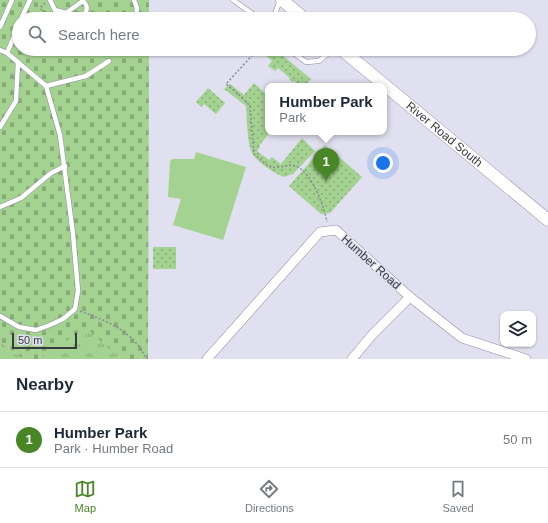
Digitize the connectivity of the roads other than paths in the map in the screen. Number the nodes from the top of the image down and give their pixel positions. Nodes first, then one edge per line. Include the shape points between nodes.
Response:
1 (12, 0) edge
2 (30, 0) edge
3 (50, 0) edge
4 (82, 0) edge
5 (134, 0) edge
6 (233, 0) edge
7 (281, 0) edge
8 (55, 10) joint
9 (24, 12) edge
10 (62, 12) edge
11 (67, 12) edge
12 (86, 12) edge
13 (137, 12) edge
14 (250, 12) edge
15 (276, 12) edge
16 (296, 12) edge
17 (0, 27) edge
18 (12, 41) edge
19 (0, 50) edge
20 (7, 53) junction
21 (298, 56) edge
22 (325, 56) edge
23 (349, 56) edge
24 (18, 62) junction
25 (109, 62) dead end
26 (382, 83) edge
27 (46, 86) junction
28 (387, 87) edge
29 (0, 127) edge
30 (65, 166) junction
31 (0, 207) edge
32 (548, 220) edge
33 (410, 297) junction
34 (0, 316) edge
35 (207, 359) edge
36 (352, 359) edge
37 (526, 359) edge

1 - 17 lane
2 - 9 lane
3 - 8 lane
4 - 11 lane
4 - 12 lane via 87,5
5 - 13 lane
6 - 14 lane
7 - 15 lane
7 - 16 street
8 - 10 lane
18 - 20 lane
19 - 20 lane
20 - 24 lane
21 - 22 lane via 306,62 319,62
23 - 26 street, River Road South
24 - 27 lane
24 - 29 lane via 16,101
25 - 27 lane via 86,76
27 - 30 lane via 60,135
28 - 32 street, River Road South
30 - 31 lane via 51,173 21,198
30 - 34 lane via 78,291 75,309 63,319 36,330 19,327
33 - 35 street, Humber Road via 336,230 320,232
33 - 36 street
33 - 37 street, Humber Road via 462,338

